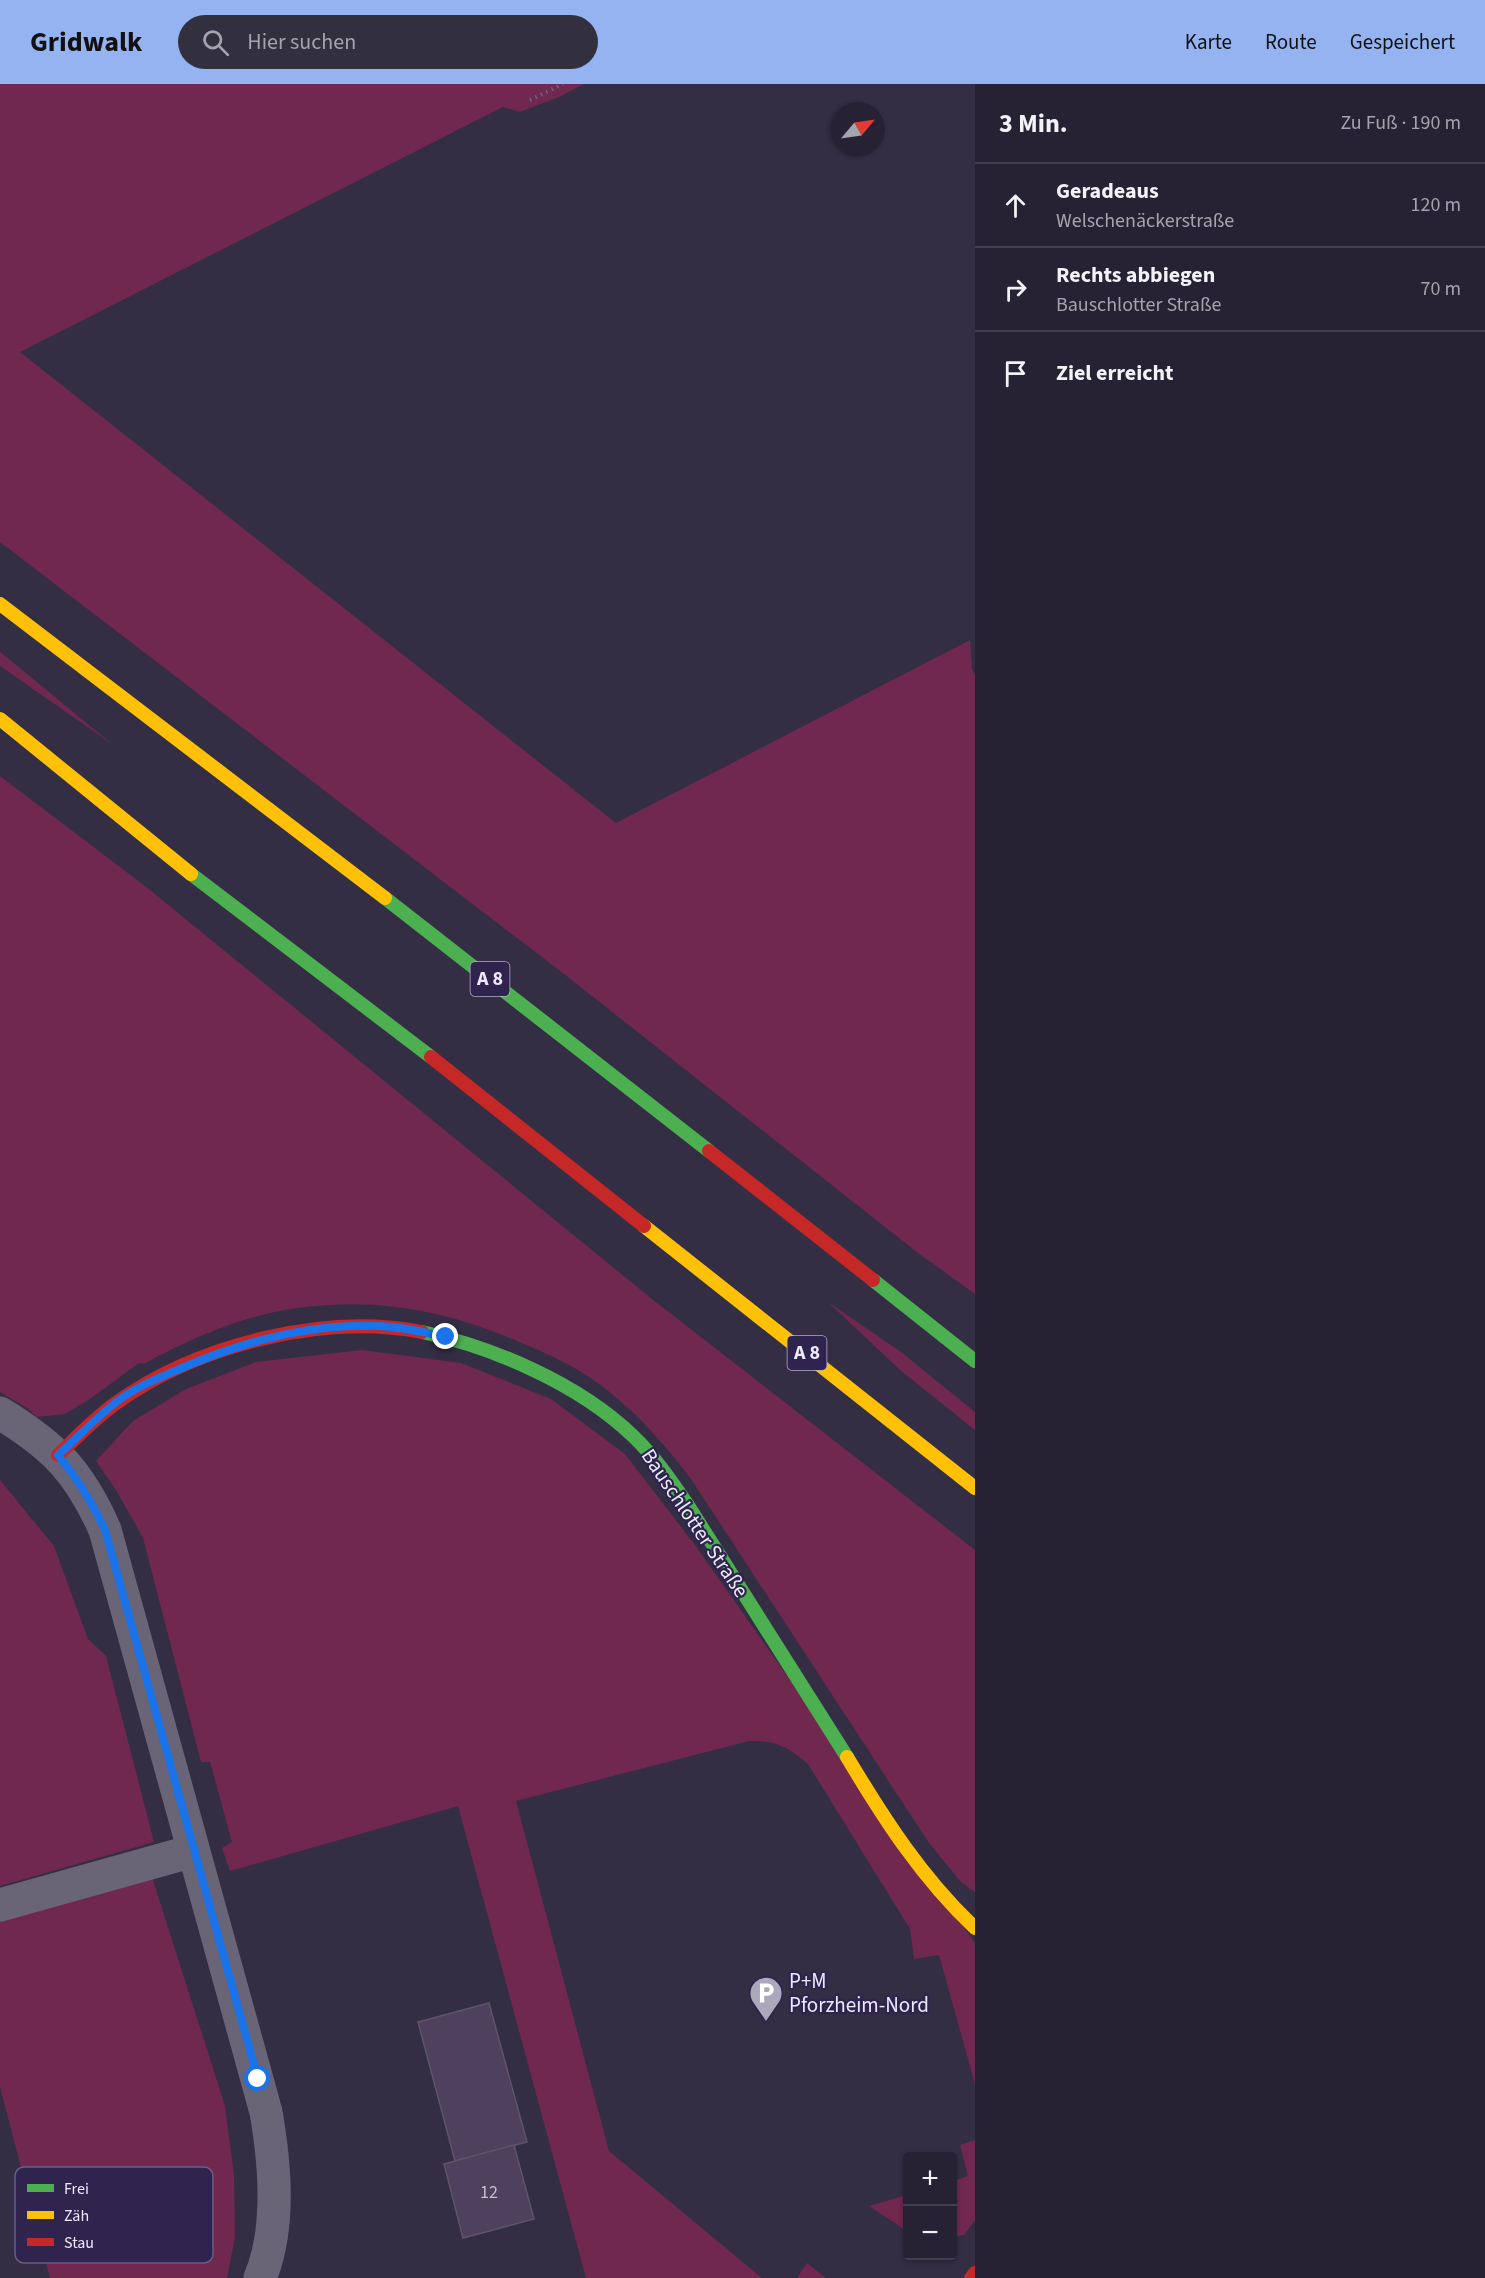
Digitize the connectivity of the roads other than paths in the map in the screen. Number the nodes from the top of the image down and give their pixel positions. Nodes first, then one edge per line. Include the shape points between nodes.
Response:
1 (0, 604) edge
2 (0, 719) edge
3 (975, 1361) edge
4 (0, 1413) edge
5 (58, 1455) junction
6 (975, 1488) edge
7 (193, 1851) junction
8 (0, 1905) edge
9 (975, 1928) edge
10 (975, 2273) edge
11 (260, 2278) edge
12 (971, 2278) edge

1 - 3 main road, A 8 via 522,1005
2 - 6 main road, A 8 via 173,860 424,1051
4 - 5 street
5 - 7 street via 78,1478 105,1530
5 - 9 main road, Bauschlotter Straße via 116,1402 204,1358 262,1338 344,1327 409,1329 480,1347 544,1376 599,1409 644,1446 693,1514 898,1840 954,1909
7 - 8 street
7 - 11 street via 258,2079 273,2153 272,2239
10 - 12 main road

